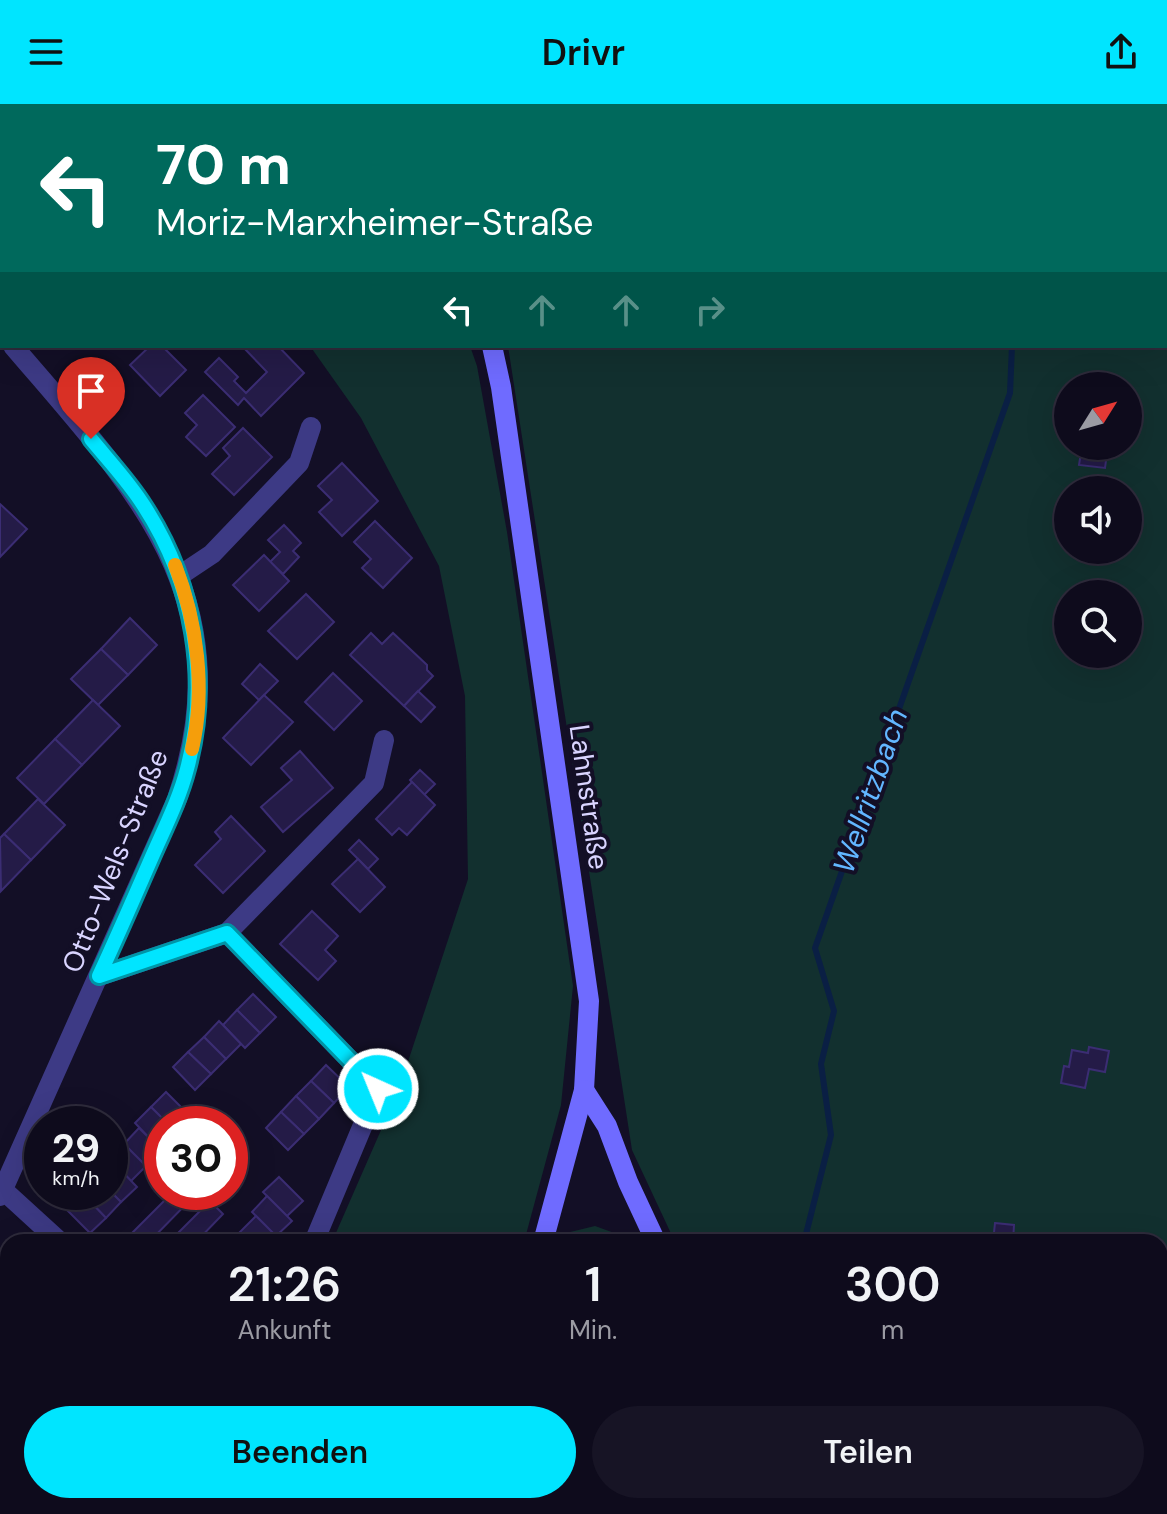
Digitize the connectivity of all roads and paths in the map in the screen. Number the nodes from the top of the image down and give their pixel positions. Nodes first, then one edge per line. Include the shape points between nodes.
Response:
1 (15, 348) edge
2 (492, 348) edge
3 (311, 427) dead end
4 (179, 576) junction
5 (384, 740) dead end
6 (227, 933) junction
7 (99, 976) junction
8 (584, 1090) junction
9 (1, 1193) edge
10 (50, 1234) edge
11 (317, 1234) edge
12 (545, 1234) edge
13 (652, 1234) edge

1 - 4 street, Otto-Wels-Straße via 129,485
2 - 8 main road, Lahnstraße via 587,977 590,1026
3 - 4 street via 299,463 212,554
4 - 7 street, Otto-Wels-Straße via 197,657 194,741 177,799
5 - 6 street via 374,783
6 - 7 street
6 - 11 street via 378,1089
7 - 9 street, Otto-Wels-Straße
8 - 12 main road, Lahnstraße
8 - 13 main road via 607,1126
9 - 10 street

